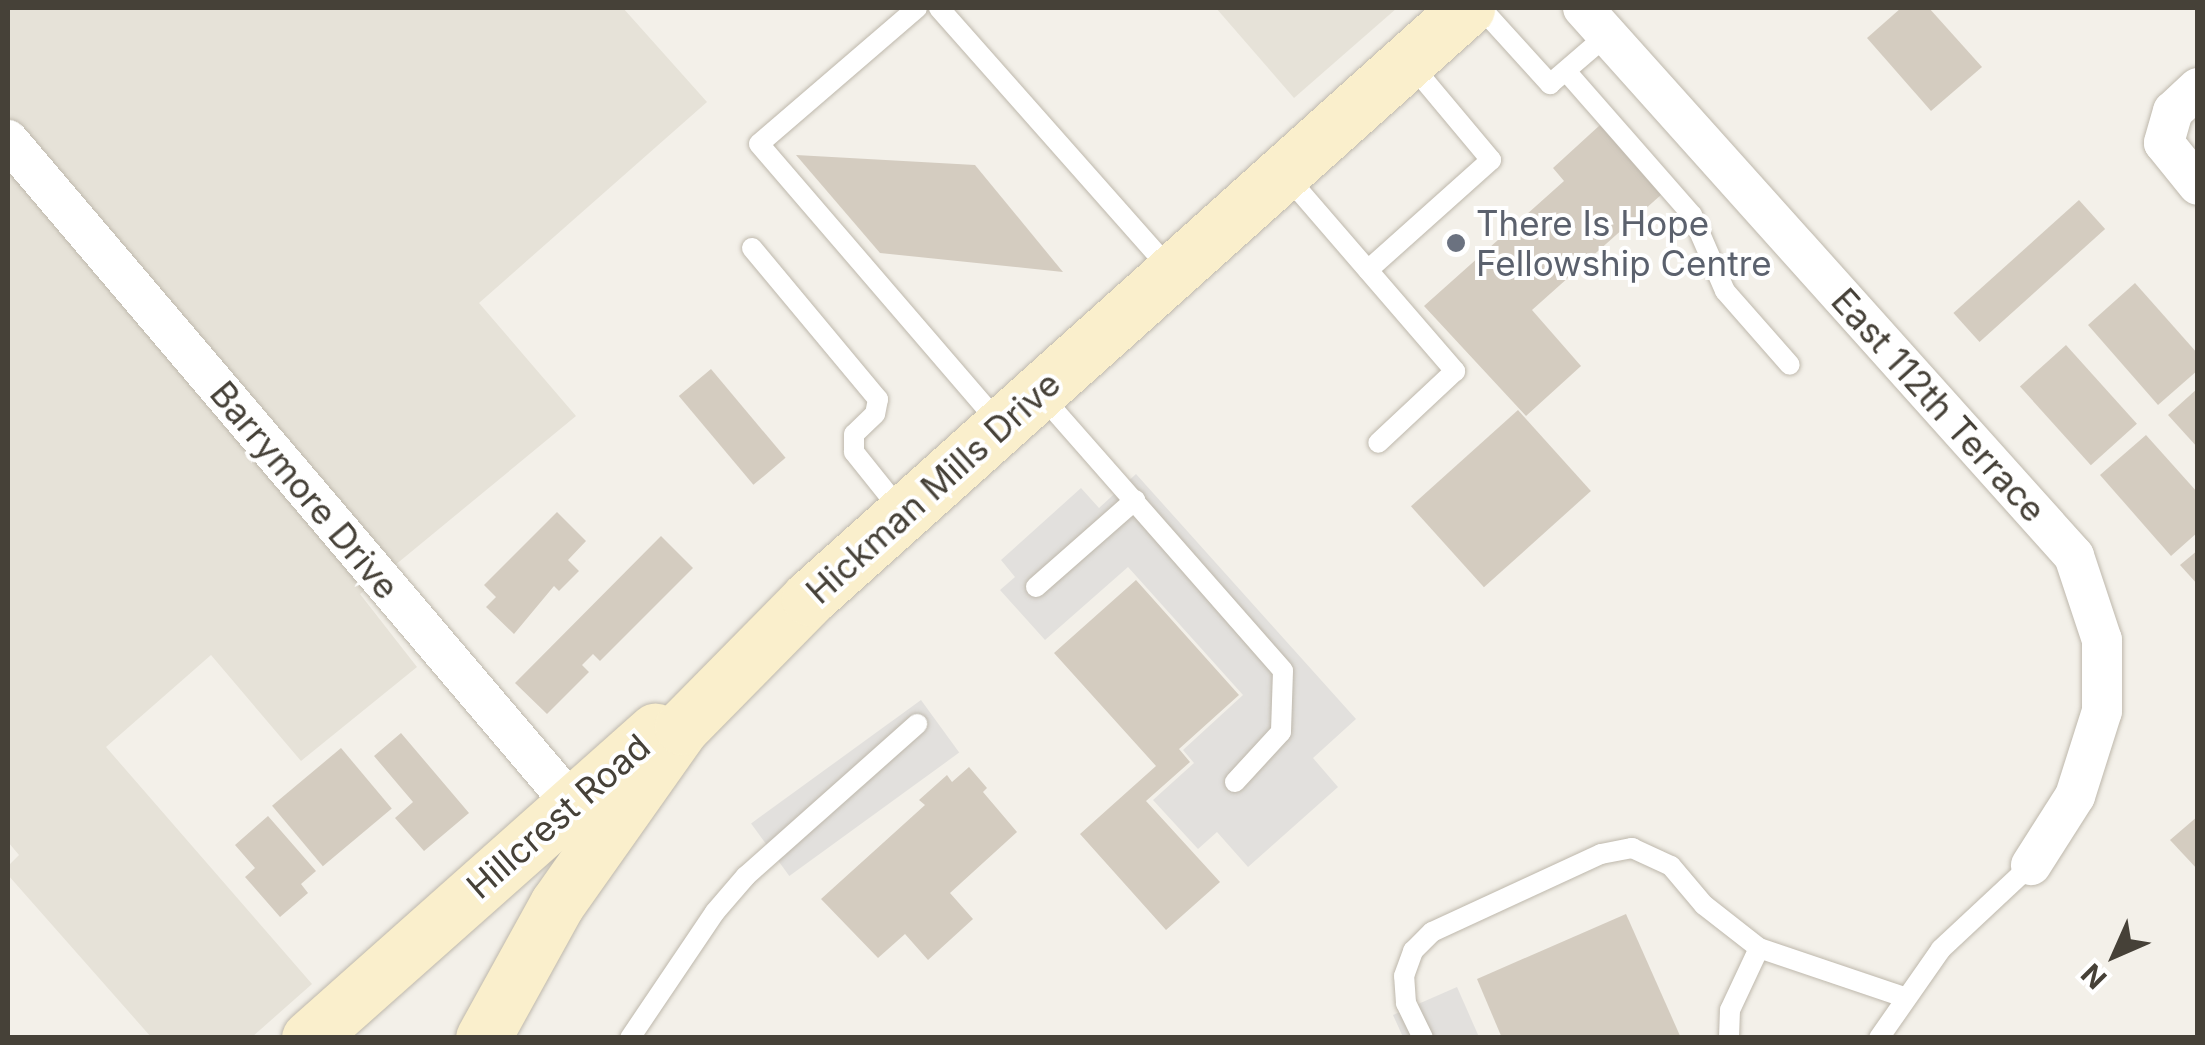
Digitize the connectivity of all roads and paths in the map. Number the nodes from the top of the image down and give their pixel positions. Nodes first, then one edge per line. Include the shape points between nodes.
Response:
1 (917, 8) edge
2 (938, 8) edge
3 (1467, 8) edge
4 (1481, 8) edge
5 (1595, 21) edge
6 (1407, 60) junction
7 (1566, 71) junction
8 (2198, 88) edge
9 (8, 140) edge
10 (1283, 172) junction
11 (2198, 185) edge
12 (752, 248) dead end
13 (1368, 270) junction
14 (1172, 271) junction
15 (1790, 366) dead end
16 (1019, 409) junction
17 (1378, 443) dead end
18 (1135, 500) junction
19 (904, 513) junction
20 (1036, 588) dead end
21 (809, 598) joint
22 (917, 724) dead end
23 (1235, 782) dead end
24 (586, 822) junction
25 (2030, 865) joint
26 (1760, 948) junction
27 (1904, 998) junction
28 (309, 1038) edge
29 (484, 1038) edge
30 (630, 1038) edge
31 (1422, 1038) edge
32 (1729, 1038) edge
33 (1879, 1038) edge

1 - 16 lane via 759,144
2 - 14 lane
3 - 6 street, Hickman Mills Drive
4 - 7 lane via 1550,84
5 - 7 lane
5 - 25 street, East 112th Terrace via 2074,556 2102,640 2102,711 2075,796
6 - 10 street, Hickman Mills Drive
6 - 13 lane via 1492,160
7 - 15 lane via 1692,215 1725,291
8 - 11 street via 2172,111 2164,143
9 - 24 street, Barrymore Drive
10 - 13 lane
10 - 14 street, Hickman Mills Drive
12 - 19 lane via 878,399 875,414 854,434 854,452
13 - 17 lane via 1455,370
14 - 16 street, Hickman Mills Drive
16 - 18 lane
16 - 19 street, Hickman Mills Drive
18 - 20 lane
18 - 23 lane via 1283,670 1281,732
19 - 21 street, Hickman Mills Drive
21 - 24 street, Hillcrest Road
22 - 30 lane via 746,876
24 - 28 street, Hillcrest Road
24 - 29 street via 557,904
25 - 27 lane via 1941,949
26 - 27 lane
26 - 31 lane via 1657,857 1632,848 1600,854 1447,923 1413,951 1404,976 1406,1003
26 - 32 lane via 1730,1010
27 - 33 lane

